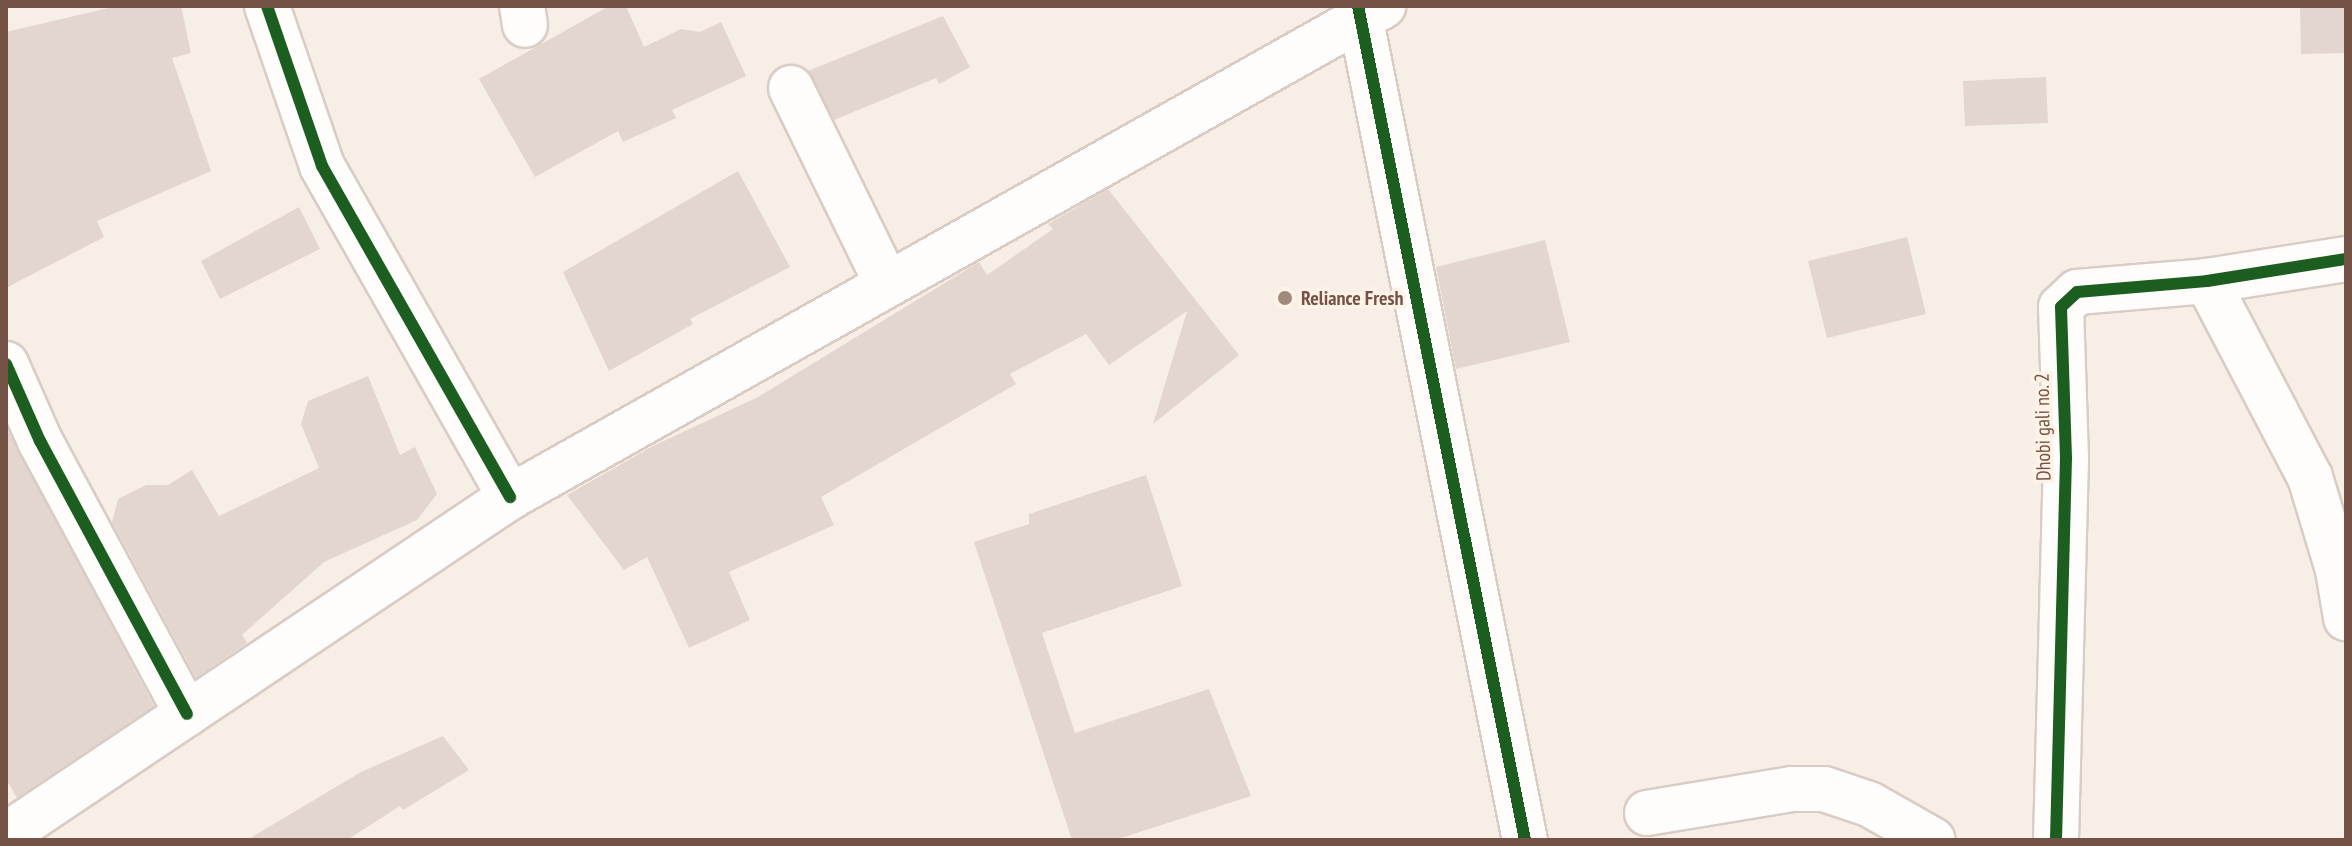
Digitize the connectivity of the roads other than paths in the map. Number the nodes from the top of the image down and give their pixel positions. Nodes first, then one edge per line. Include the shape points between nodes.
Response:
1 (267, 6) edge
2 (1367, 9) edge
3 (791, 88) dead end
4 (2346, 259) edge
5 (2207, 281) junction
6 (887, 284) junction
7 (6, 364) edge
8 (510, 497) junction
9 (2346, 618) edge
10 (187, 714) junction
11 (1647, 813) dead end
12 (6, 835) edge
13 (1525, 840) edge
14 (1933, 840) edge
15 (2056, 840) edge

1 - 8 street via 322,166
2 - 6 street
2 - 13 street
3 - 6 street
4 - 5 street, Dhobi gali no. 2
5 - 9 street via 2310,477 2338,570
5 - 15 street, Dhobi gali no. 2 via 2077,292 2061,307 2066,458
6 - 8 street
7 - 10 street via 40,441
8 - 10 street
10 - 12 street
11 - 14 street via 1792,789 1824,789 1869,804

